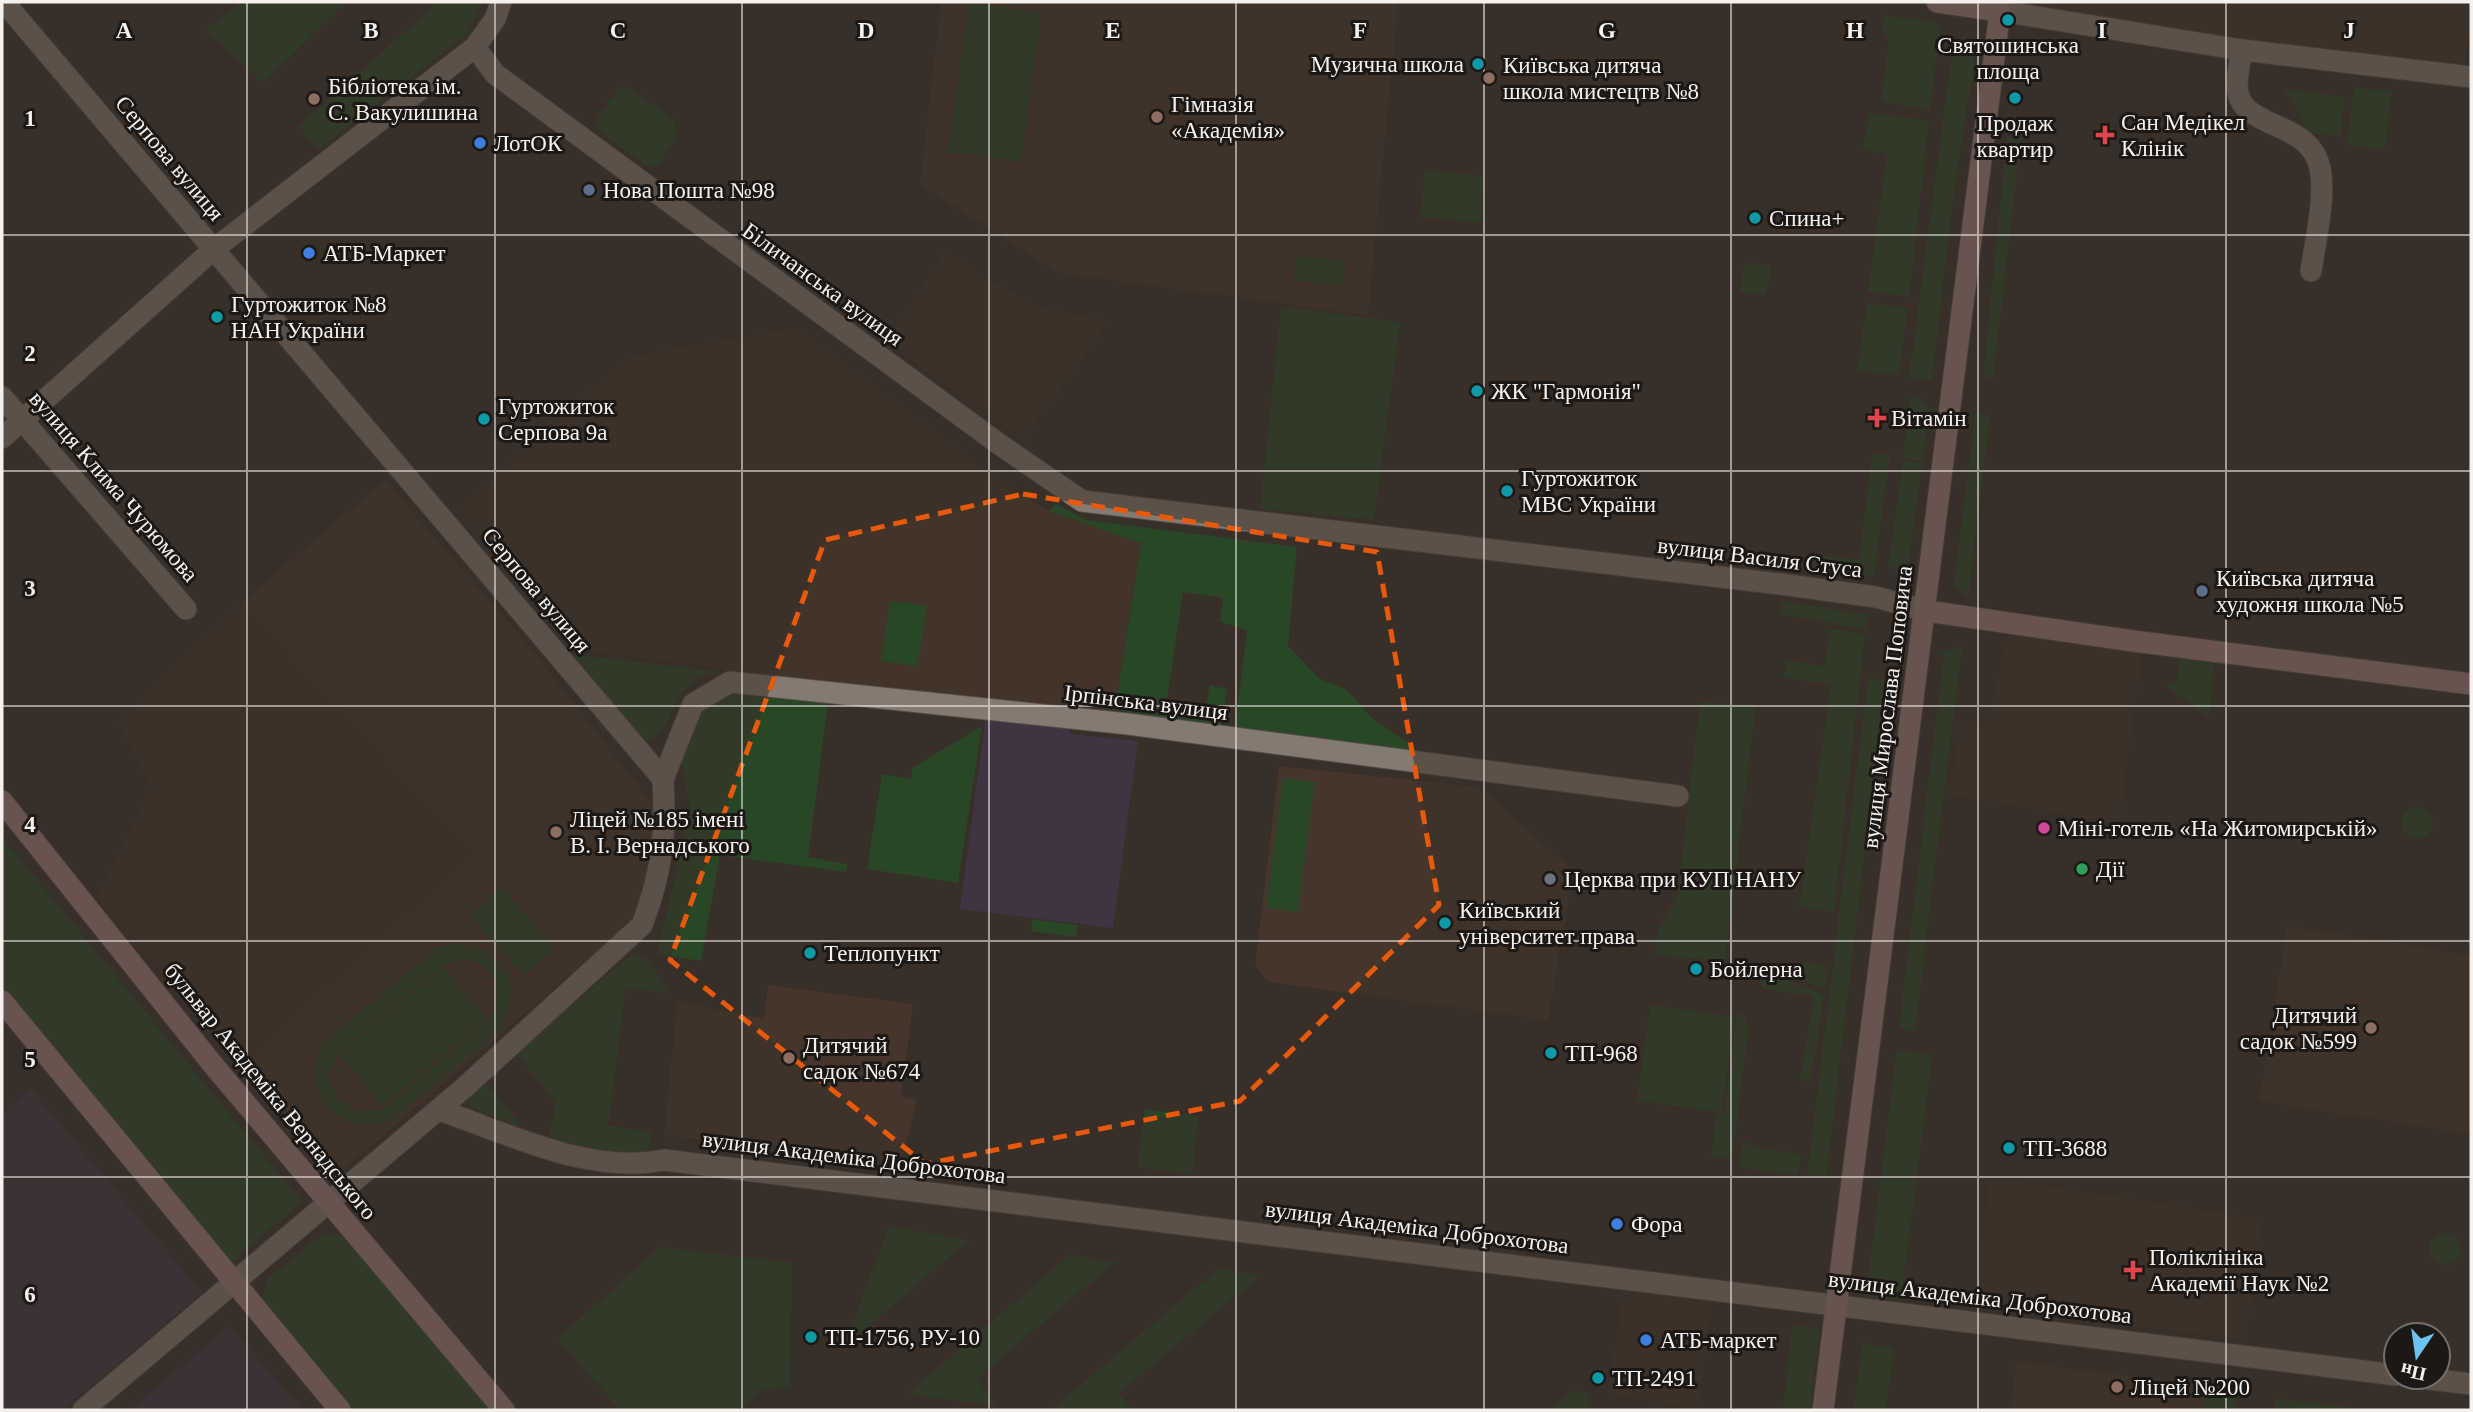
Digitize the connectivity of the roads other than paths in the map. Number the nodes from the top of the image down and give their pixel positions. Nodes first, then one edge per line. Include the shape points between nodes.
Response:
1 (4, 2) edge
2 (501, 2) edge
3 (1937, 2) edge
4 (2000, 11) junction
5 (475, 47) junction
6 (2242, 50) junction
7 (2471, 76) edge
8 (214, 249) junction
9 (2311, 271) dead end
10 (2, 397) edge
11 (22, 421) junction
12 (2, 438) edge
13 (1082, 501) joint
14 (186, 609) dead end
15 (1927, 611) junction
16 (2471, 684) edge
17 (663, 779) junction
18 (1678, 796) dead end
19 (2, 801) edge
20 (2, 1001) edge
21 (439, 1110) junction
22 (329, 1203) junction
23 (233, 1282) junction
24 (1836, 1305) junction
25 (2382, 1373) edge
26 (2452, 1382) edge
27 (2471, 1384) edge
28 (83, 1410) edge
29 (340, 1410) edge
30 (503, 1410) edge
31 (1823, 1410) edge

1 - 8 street, Серпова вулиця
2 - 5 street
3 - 4 street
4 - 6 street
4 - 15 street, вулиця Мирослава Поповича
5 - 8 street
5 - 13 street, Біличанська вулиця via 495,74
6 - 7 street
6 - 9 street via 2237,91 2247,110 2297,135 2317,158 2321,187
8 - 11 street
8 - 17 street, Серпова вулиця
10 - 11 street, вулиця Клима Чурюмова
11 - 12 street
11 - 14 street, вулиця Клима Чурюмова
13 - 15 street, вулиця Василя Стуса via 1876,597
15 - 16 street, вулиця Василя Стуса
15 - 24 street, вулиця Мирослава Поповича
17 - 18 street, Ірпінська вулиця via 693,704 730,682 1128,724
17 - 21 street via 666,823 655,890 642,925
19 - 22 street, бульвар Академіка Вернадського
20 - 23 street
21 - 22 street
21 - 24 street, вулиця Академіка Доброхотова via 594,1162 636,1165 664,1160
22 - 23 street
22 - 30 street, бульвар Академіка Вернадського
23 - 28 street
23 - 29 street
24 - 25 street, вулиця Академіка Доброхотова
24 - 31 street, вулиця Мирослава Поповича
26 - 27 street

